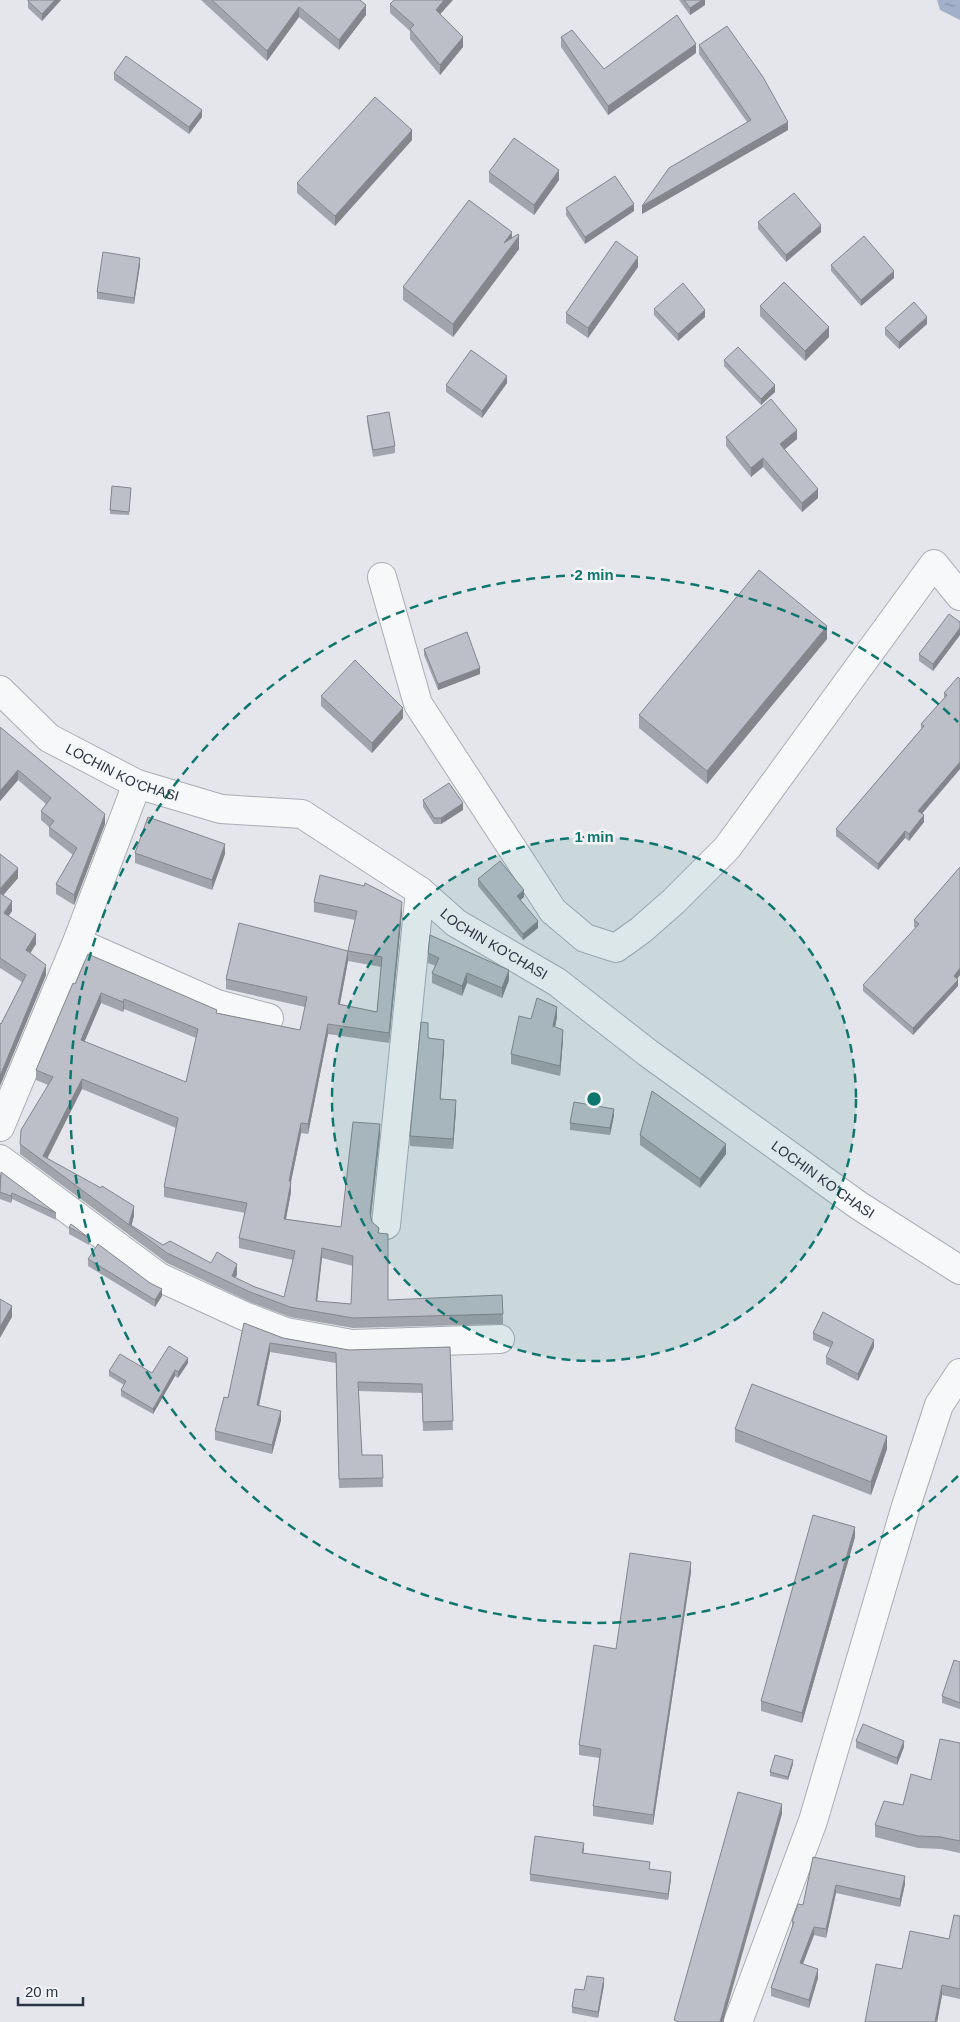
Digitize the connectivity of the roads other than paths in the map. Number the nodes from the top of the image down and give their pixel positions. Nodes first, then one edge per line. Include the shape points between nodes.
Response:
1 (382, 577) dead end
2 (960, 596) edge
3 (0, 690) edge
4 (137, 784) junction
5 (420, 891) junction
6 (77, 942) junction
7 (269, 1018) dead end
8 (10, 1072) edge
9 (0, 1127) edge
10 (0, 1160) edge
11 (386, 1225) dead end
12 (960, 1270) edge
13 (500, 1339) dead end
14 (960, 1373) edge
15 (738, 2022) edge

1 - 2 street via 418,704 553,911 585,938 616,948 674,901 727,848 934,564
3 - 4 street, LOCHIN KO'CHASI via 49,738
4 - 5 street, LOCHIN KO'CHASI via 221,809 302,814
4 - 6 street
5 - 11 street
5 - 12 street, LOCHIN KO'CHASI via 456,923 557,982 648,1053 858,1205
6 - 7 street via 217,1004
6 - 8 street
8 - 9 street
10 - 13 street via 158,1277 278,1329 352,1344
14 - 15 street via 939,1405 813,1821

